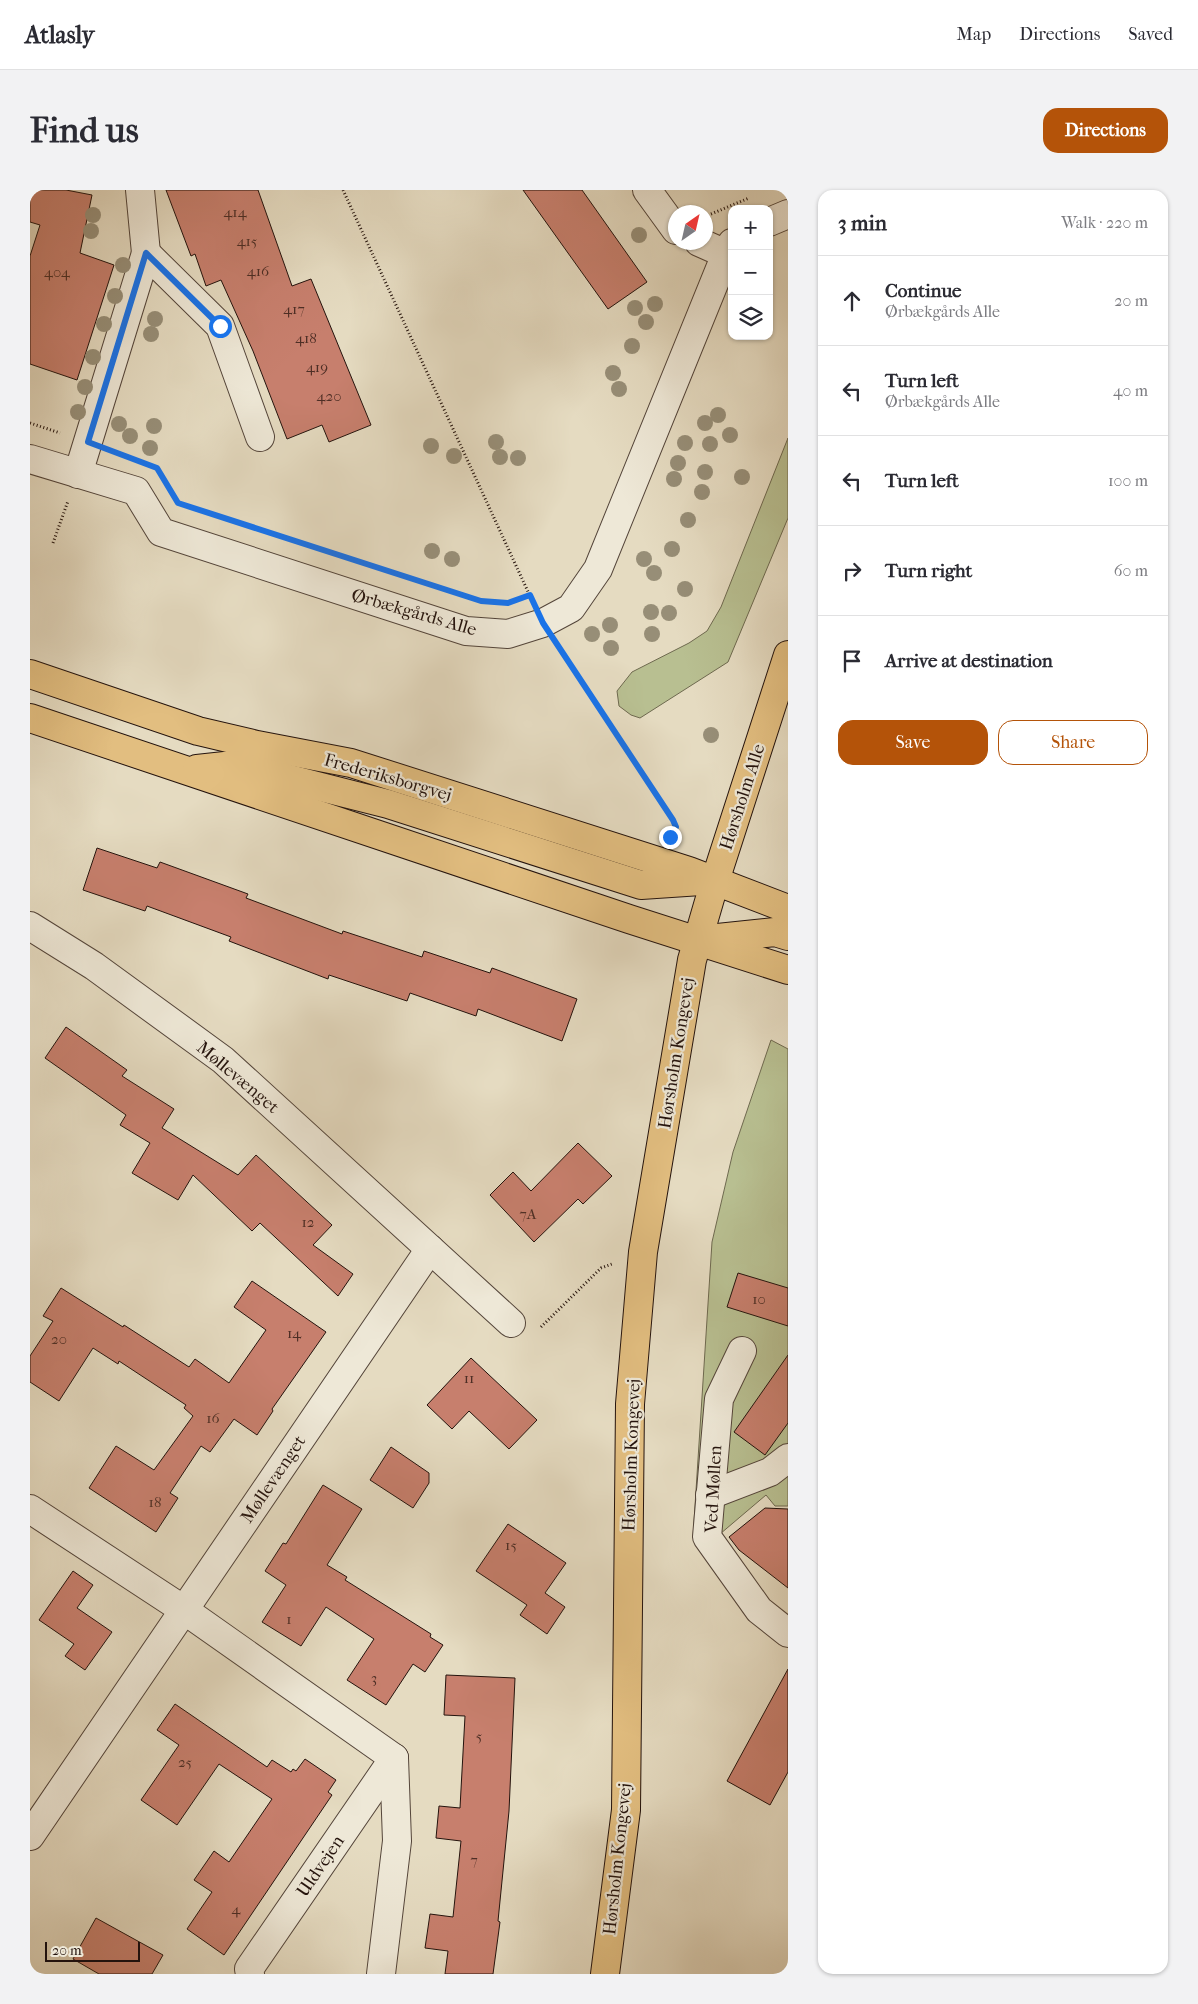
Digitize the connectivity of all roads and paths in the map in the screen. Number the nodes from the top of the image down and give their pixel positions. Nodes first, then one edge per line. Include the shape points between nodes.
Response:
1 (140, 190) edge
2 (343, 190) edge
3 (647, 190) edge
4 (751, 197) dead end
5 (713, 213) edge
6 (788, 214) edge
7 (668, 219) edge
8 (773, 220) edge
9 (713, 245) edge
10 (728, 249) edge
11 (729, 250) edge
12 (146, 253) junction
13 (30, 423) edge
14 (260, 437) dead end
15 (88, 442) junction
16 (30, 460) edge
17 (78, 474) junction
18 (174, 496) dead end
19 (53, 543) dead end
20 (348, 558) dead end
21 (536, 591) dead end
22 (453, 592) dead end
23 (530, 595) junction
24 (523, 597) dead end
25 (481, 601) dead end
26 (543, 623) junction
27 (788, 655) edge
28 (30, 674) edge
29 (30, 718) edge
30 (188, 770) junction
31 (670, 837) dead end
32 (715, 881) junction
33 (788, 909) edge
34 (30, 926) edge
35 (788, 936) edge
36 (697, 940) junction
37 (788, 970) edge
38 (430, 1249) junction
39 (601, 1268) dead end
40 (553, 1314) dead end
41 (511, 1323) dead end
42 (742, 1351) dead end
43 (788, 1458) edge
44 (710, 1495) junction
45 (30, 1509) edge
46 (184, 1610) junction
47 (788, 1633) edge
48 (394, 1758) junction
49 (30, 1836) edge
50 (250, 1974) edge
51 (381, 1974) edge
52 (605, 1974) edge

1 - 12 street
2 - 23 path
3 - 7 street
4 - 5 path
6 - 8 street
9 - 10 street, Ørbækgårds Alle
11 - 26 street, Ørbækgårds Alle via 598,569 571,608
12 - 14 street via 220,326
12 - 15 street
13 - 15 path
15 - 17 street
16 - 17 street, Ørbækgårds Alle
17 - 19 path
17 - 26 street, Ørbækgårds Alle via 136,492 161,532 466,631 508,634
18 - 20 path via 178,503
21 - 23 path
22 - 25 path
23 - 24 path
23 - 26 path
26 - 31 path via 673,820 676,827
27 - 32 main road, Hørsholm Alle
28 - 32 main road, Frederiksborgvej via 198,731 350,763
29 - 30 main road
30 - 32 main road via 234,765 292,779 388,804 641,885
30 - 36 main road
32 - 33 main road, Frederiksborgvej
32 - 36 main road, Hørsholm Alle
34 - 38 street, Møllevænget via 94,966 223,1060
35 - 36 main road via 776,932
36 - 37 main road
36 - 52 main road, Hørsholm Kongevej via 643,1252 631,1394 626,1810
38 - 41 street, Møllevænget
38 - 46 street, Møllevænget
39 - 40 path
42 - 44 street, Ved Møllen via 719,1399
43 - 44 street via 770,1472
44 - 47 street, Ved Møllen via 707,1538 759,1610
45 - 46 street
46 - 48 street
46 - 49 street, Møllevænget
48 - 50 street, Uldvejen via 249,1969
48 - 51 street via 398,1841

